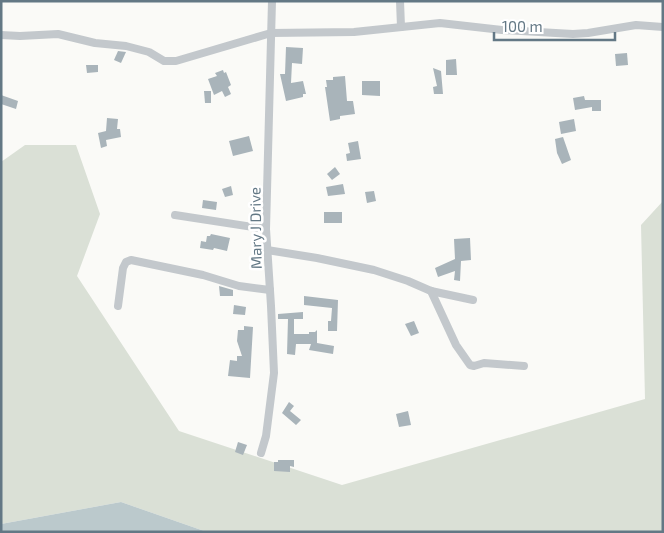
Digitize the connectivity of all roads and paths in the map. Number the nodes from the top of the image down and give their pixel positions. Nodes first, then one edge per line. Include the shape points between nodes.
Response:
1 (272, 1) edge
2 (400, 1) edge
3 (401, 27) junction
4 (663, 27) edge
5 (271, 32) junction
6 (1, 36) edge
7 (175, 215) dead end
8 (266, 229) junction
9 (267, 250) junction
10 (270, 290) junction
11 (431, 291) junction
12 (473, 300) dead end
13 (118, 306) dead end
14 (524, 366) dead end
15 (261, 453) dead end

1 - 5 street, Mary J Drive
2 - 3 street
3 - 4 street via 440,23 573,34 636,25
3 - 5 street via 354,32
5 - 6 street via 176,61 164,61 149,52 126,46 58,34
5 - 8 street, Mary J Drive
7 - 8 street
8 - 9 street, Mary J Drive
9 - 10 street, Mary J Drive
9 - 11 street via 374,270
10 - 13 street via 131,260 123,268
10 - 15 street, Mary J Drive via 274,374
11 - 12 street
11 - 14 street via 467,363 474,366 484,363

